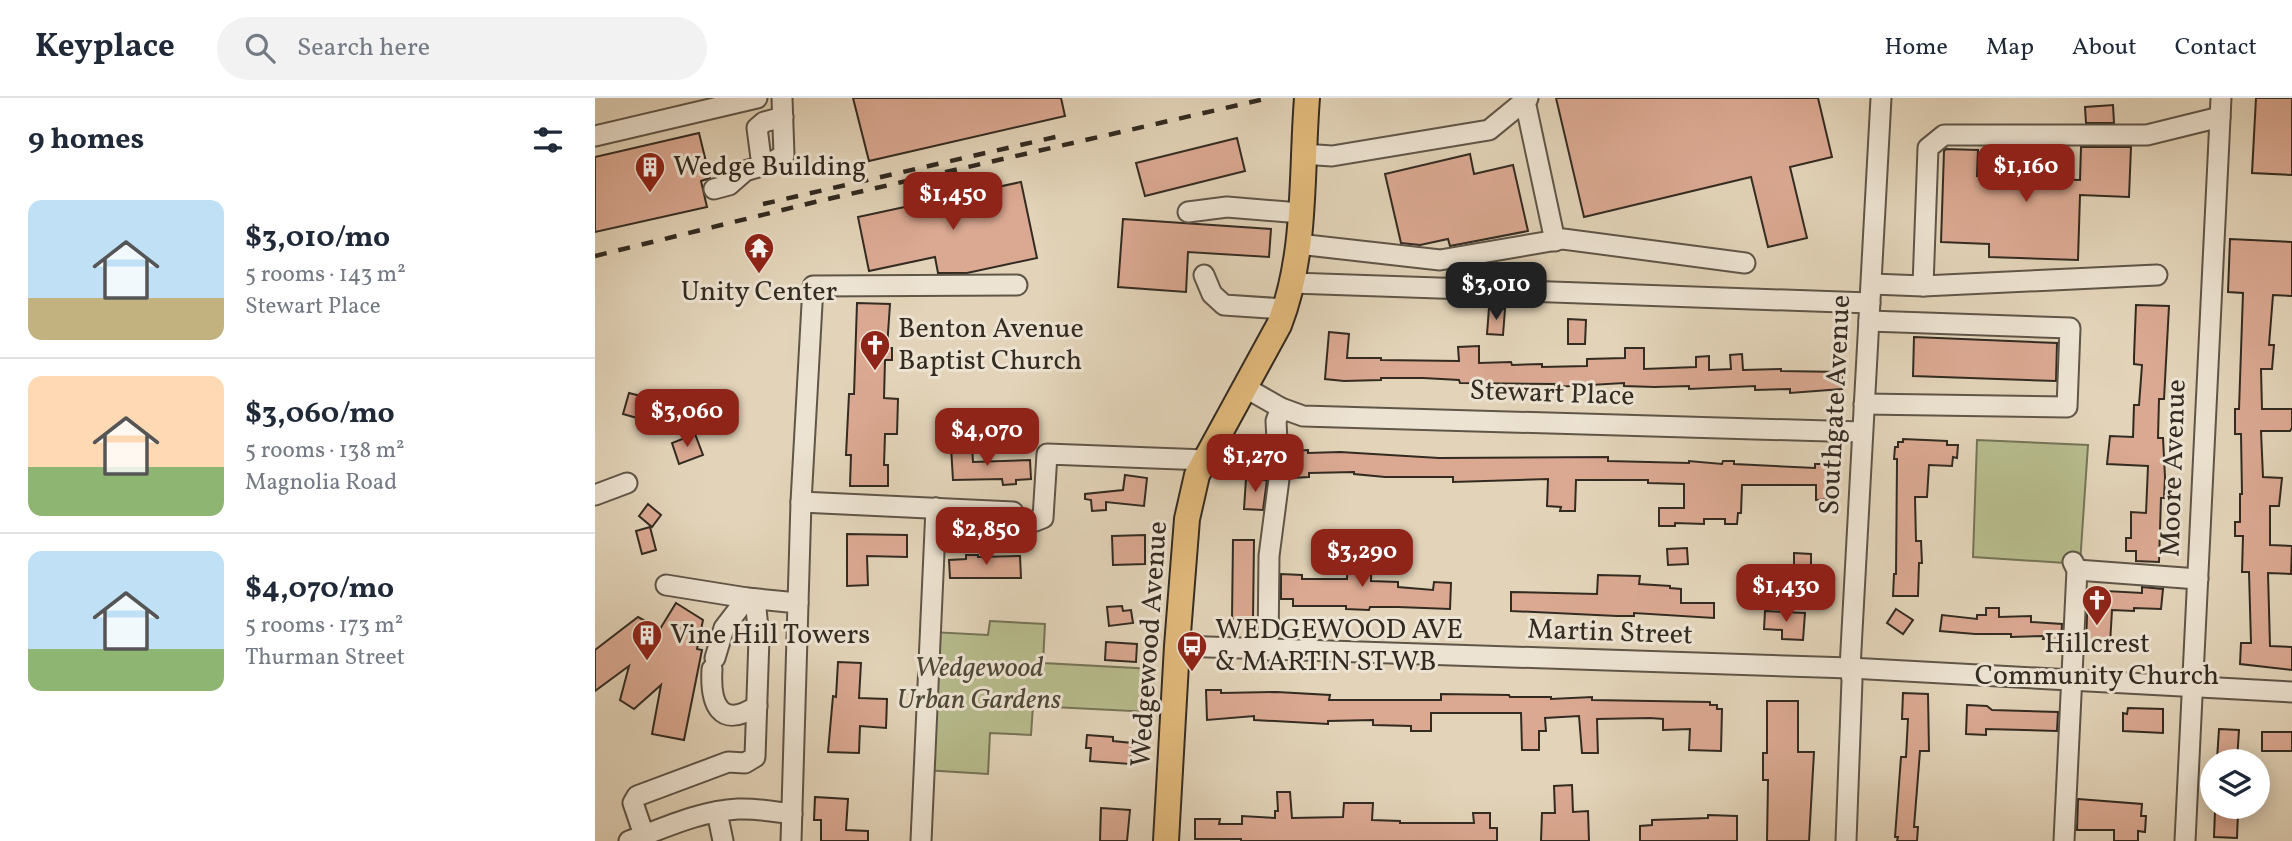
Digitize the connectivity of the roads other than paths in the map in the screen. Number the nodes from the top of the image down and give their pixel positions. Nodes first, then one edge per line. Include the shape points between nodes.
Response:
1 (757, 98) edge
2 (1307, 98) edge
3 (1881, 98) edge
4 (1526, 99) edge
5 (782, 108) edge
6 (2220, 108) edge
7 (595, 136) edge
8 (1302, 153) junction
9 (762, 166) junction
10 (714, 189) dead end
11 (1188, 212) dead end
12 (1300, 212) junction
13 (1555, 241) junction
14 (1299, 244) junction
15 (1745, 263) dead end
16 (1204, 275) dead end
17 (2157, 275) dead end
18 (1292, 283) junction
19 (1017, 285) dead end
20 (1923, 286) junction
21 (1870, 303) junction
22 (1285, 309) junction
23 (1246, 388) junction
24 (1864, 404) junction
25 (1281, 408) junction
26 (1862, 432) junction
27 (1206, 460) junction
28 (627, 483) dead end
29 (595, 495) edge
30 (801, 502) junction
31 (936, 508) junction
32 (1013, 512) dead end
33 (2198, 579) junction
34 (666, 585) dead end
35 (751, 599) junction
36 (798, 603) junction
37 (1177, 646) junction
38 (1268, 650) junction
39 (1850, 668) junction
40 (2072, 681) junction
41 (2193, 688) junction
42 (2292, 692) edge
43 (757, 706) junction
44 (717, 812) junction
45 (792, 814) junction
46 (637, 838) edge
47 (723, 841) edge
48 (791, 841) edge
49 (921, 841) edge
50 (1166, 841) edge
51 (1846, 841) edge
52 (2064, 841) edge
53 (2185, 841) edge

1 - 7 street
2 - 8 main road, Wedgewood Avenue
3 - 21 street, Southgate Avenue
4 - 8 street via 1489,130 1332,156
4 - 13 street
5 - 9 street via 757,128
5 - 9 street via 784,155
6 - 20 street via 2147,135 1944,135 1928,148
6 - 33 street, Moore Avenue
8 - 12 main road, Wedgewood Avenue
9 - 10 street
11 - 12 street via 1227,207
12 - 14 main road, Wedgewood Avenue
13 - 14 street via 1440,260
13 - 15 street
14 - 18 main road, Wedgewood Avenue
16 - 22 street via 1212,294 1224,305
17 - 20 street
18 - 21 street
18 - 22 main road, Wedgewood Avenue
19 - 30 street via 813,286
20 - 21 street
21 - 24 street, Southgate Avenue
21 - 24 street via 2070,328 2067,407
22 - 23 main road, Wedgewood Avenue
23 - 25 street, Stewart Place
23 - 27 main road, Wedgewood Avenue
24 - 26 street, Southgate Avenue
25 - 26 street, Stewart Place via 1337,417
25 - 38 street via 1276,421 1279,479 1269,556
26 - 39 street, Southgate Avenue
27 - 31 street via 1047,454 1043,518 1016,527 979,526 950,520
27 - 37 main road, Wedgewood Avenue via 1187,519
28 - 29 street
30 - 31 street
30 - 36 street
31 - 32 street
31 - 49 street
33 - 40 street via 2075,566
33 - 41 street, Moore Avenue
34 - 35 street
35 - 36 street
35 - 43 street via 759,638
35 - 43 street via 724,628 711,692 717,708 727,715 744,714
36 - 45 street
37 - 38 street, Martin Street
37 - 50 main road, Wedgewood Avenue
38 - 39 street, Martin Street
39 - 40 street, Martin Street
39 - 51 street, Southgate Avenue
40 - 41 street, Martin Street
40 - 52 street
41 - 42 street, Martin Street
41 - 53 street, Moore Avenue
43 - 46 street via 755,757 745,763 728,762 637,796 633,803
44 - 45 street via 740,809
44 - 46 street
44 - 47 street
45 - 48 street

